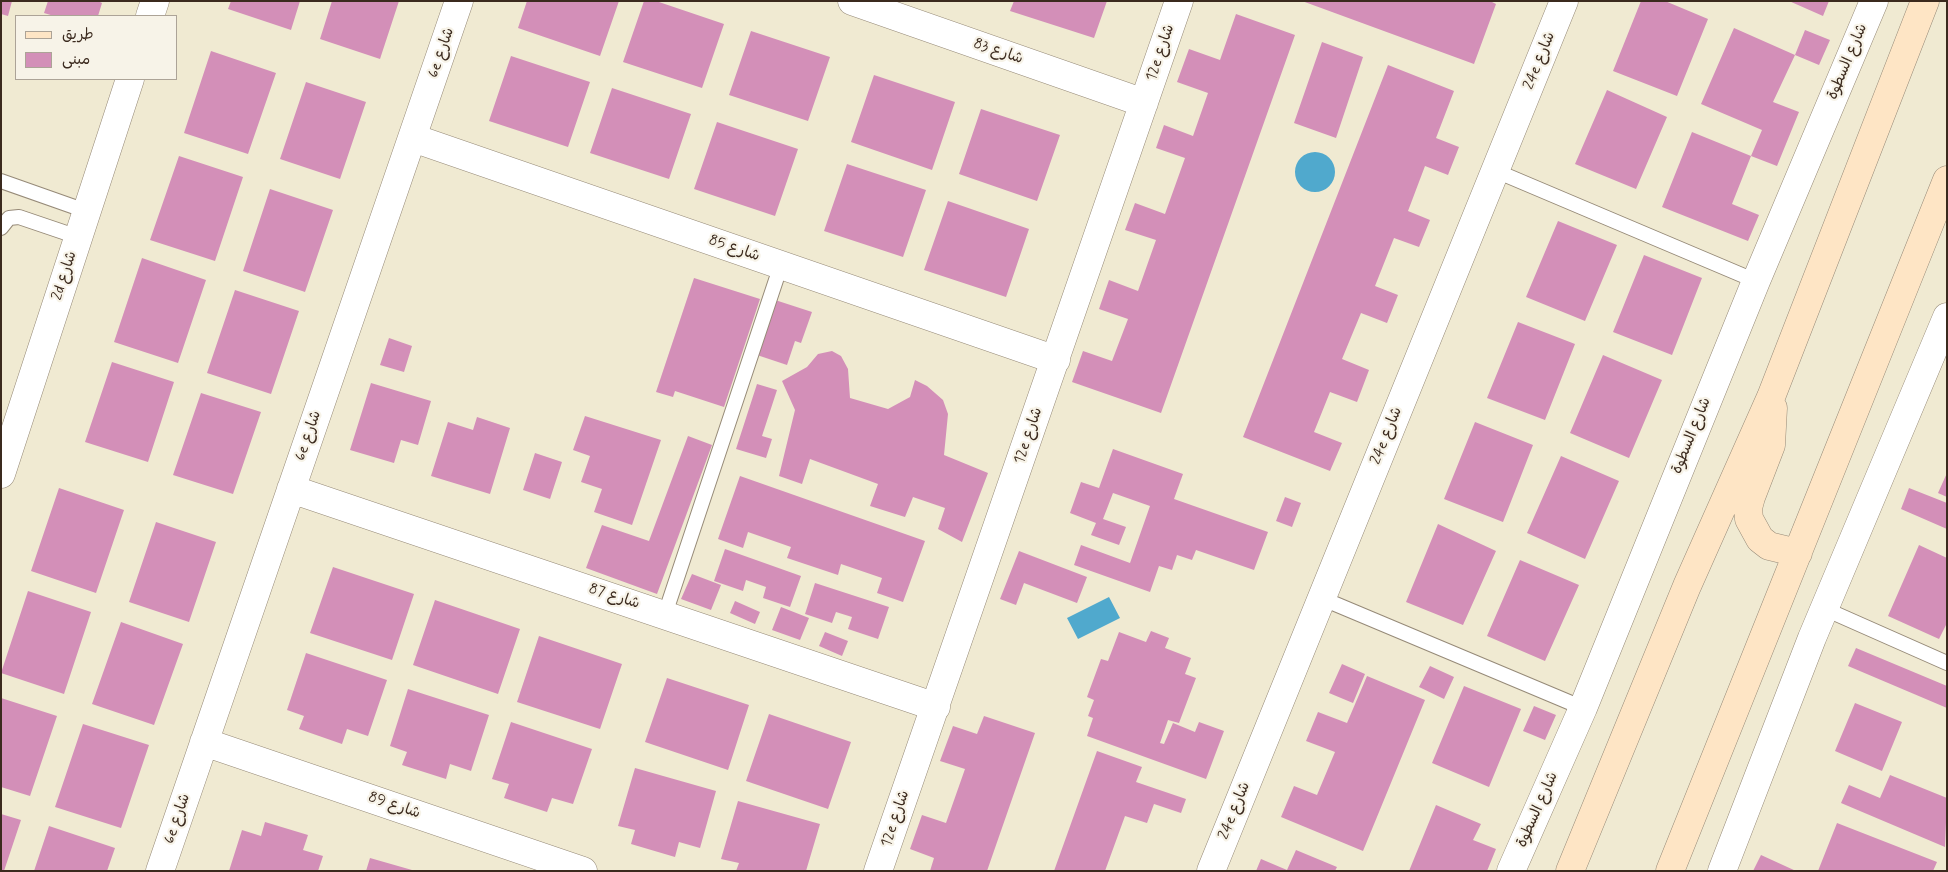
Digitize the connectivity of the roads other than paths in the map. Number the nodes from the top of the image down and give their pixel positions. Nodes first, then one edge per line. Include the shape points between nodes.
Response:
1 (155, 1) edge
2 (459, 1) edge
3 (852, 1) edge
4 (1179, 1) edge
5 (1564, 1) edge
6 (1874, 1) edge
7 (1925, 1) edge
8 (150, 15) edge
9 (130, 80) edge
10 (1144, 103) junction
11 (413, 138) junction
12 (1496, 171) junction
13 (1947, 180) edge
14 (1, 181) edge
15 (86, 211) junction
16 (2, 227) edge
17 (78, 237) junction
18 (781, 265) junction
19 (1756, 281) junction
20 (1947, 317) edge
21 (1056, 360) junction
22 (1772, 396) junction
23 (6, 444) edge
24 (1, 474) edge
25 (291, 489) junction
26 (1798, 553) junction
27 (1321, 598) junction
28 (1824, 609) junction
29 (665, 614) junction
30 (1947, 663) edge
31 (936, 707) junction
32 (1583, 708) junction
33 (204, 742) junction
34 (160, 871) edge
35 (583, 871) edge
36 (878, 871) edge
37 (1211, 871) edge
38 (1511, 871) edge
39 (1570, 871) edge
40 (1670, 871) edge
41 (1722, 871) edge

1 - 8 street
2 - 11 street, 6e شارع
3 - 10 street, شارع 83
4 - 10 street, 12e شارع
5 - 12 street, 24e شارع
6 - 19 street, شارع السطوة
7 - 22 main road
9 - 15 street, 2d شارع
10 - 21 street, 12e شارع
11 - 18 street, شارع 85
11 - 25 street, 6e شارع
12 - 19 lane
12 - 27 street, 24e شارع
13 - 26 main road
14 - 15 lane
15 - 17 street, 2d شارع
16 - 17 lane via 9,218 19,217
17 - 23 street, 2d شارع
18 - 21 street, شارع 85
18 - 29 lane
19 - 32 street, شارع السطوة
20 - 28 street
21 - 31 street, 12e شارع
22 - 26 main road via 1771,446 1751,497 1748,519 1764,542
22 - 39 main road via 1687,586
23 - 24 street, 2d شارع
25 - 29 street, شارع 87
25 - 33 street, 6e شارع
26 - 40 main road
27 - 32 lane
27 - 37 street, 24e شارع
28 - 30 lane
28 - 41 street
29 - 31 street, شارع 87
31 - 36 street, 12e شارع
32 - 38 street, شارع السطوة
33 - 34 street, 6e شارع
33 - 35 street, شارع 89

